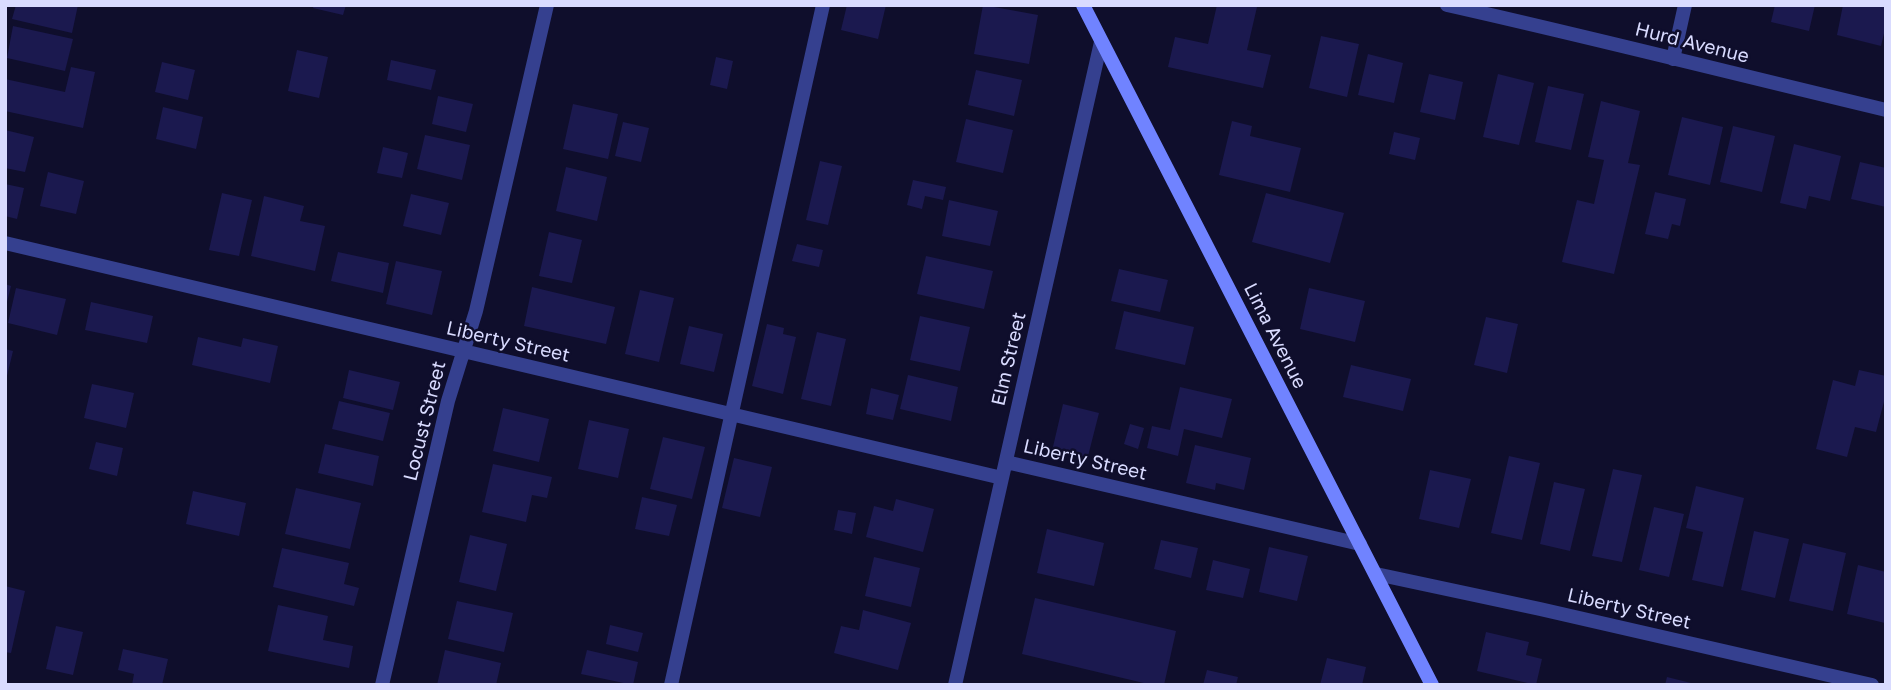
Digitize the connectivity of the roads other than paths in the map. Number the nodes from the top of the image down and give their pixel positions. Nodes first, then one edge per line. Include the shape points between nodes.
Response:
1 (547, 5) edge
2 (823, 5) edge
3 (1083, 5) edge
4 (1447, 5) edge
5 (1685, 5) edge
6 (1101, 42) junction
7 (1673, 60) junction
8 (1886, 110) edge
9 (5, 243) edge
10 (463, 351) junction
11 (730, 415) junction
12 (1006, 462) junction
13 (1002, 478) junction
14 (1360, 544) junction
15 (1376, 574) junction
16 (1843, 681) edge
17 (382, 685) edge
18 (671, 685) edge
19 (955, 685) edge
20 (1432, 685) edge
21 (1872, 685) edge

1 - 10 street, Locust Street
2 - 11 street
3 - 6 main road, Lima Avenue
4 - 7 street, Hurd Avenue
5 - 7 street
6 - 12 street, Elm Street
6 - 14 main road, Lima Avenue
7 - 8 street, Hurd Avenue
9 - 10 street, Liberty Street
10 - 11 street, Liberty Street
10 - 17 street, Locust Street
11 - 13 street, Liberty Street
11 - 18 street
12 - 13 street, Elm Street
12 - 14 street, Liberty Street
13 - 19 street, Elm Street
14 - 15 main road, Lima Avenue
15 - 16 street, Liberty Street
15 - 20 main road, Lima Avenue
16 - 21 street, Liberty Street

